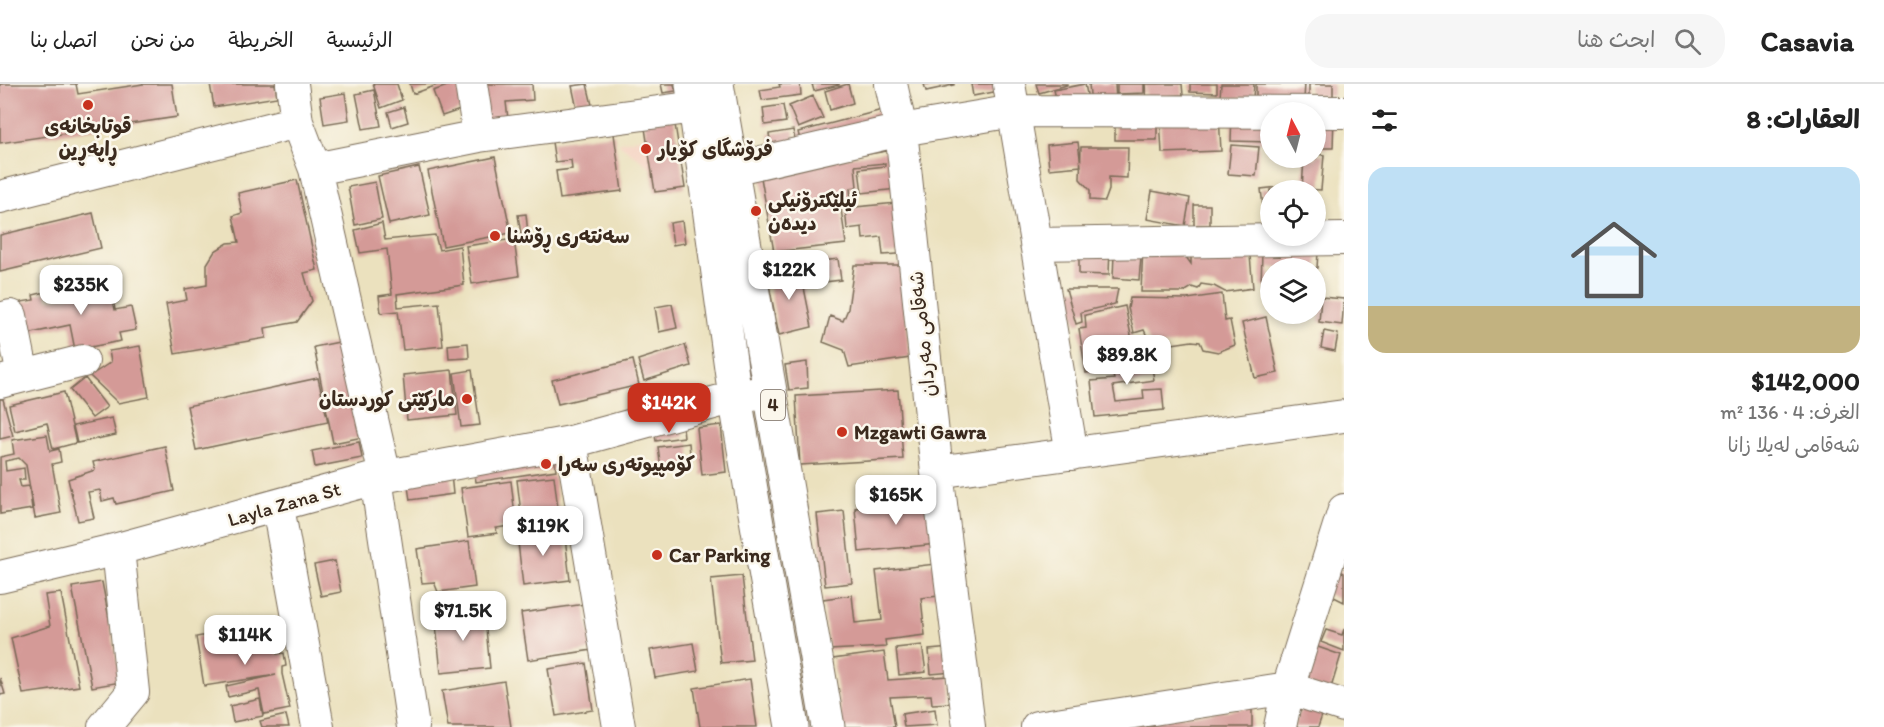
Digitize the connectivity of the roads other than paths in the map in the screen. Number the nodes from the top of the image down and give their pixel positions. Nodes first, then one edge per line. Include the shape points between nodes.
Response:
1 (292, 84) edge
2 (471, 84) edge
3 (891, 84) edge
4 (702, 92) edge
5 (1011, 98) edge
6 (1344, 112) edge
7 (297, 122) junction
8 (901, 130) junction
9 (479, 136) junction
10 (315, 169) junction
11 (732, 169) junction
12 (0, 197) edge
13 (1344, 239) edge
14 (1036, 244) junction
15 (0, 319) edge
16 (83, 361) dead end
17 (11, 379) edge
18 (770, 391) junction
19 (735, 397) junction
20 (1344, 416) edge
21 (571, 442) junction
22 (1072, 454) junction
23 (937, 472) junction
24 (381, 477) junction
25 (278, 507) junction
26 (1344, 510) edge
27 (118, 549) junction
28 (0, 578) edge
29 (1288, 688) junction
30 (1344, 706) edge
31 (104, 727) edge
32 (318, 727) edge
33 (413, 727) edge
34 (619, 727) edge
35 (792, 727) edge
36 (828, 727) edge
37 (969, 727) edge
38 (1037, 727) edge
39 (1280, 727) edge

1 - 7 street
2 - 9 street
3 - 8 street, شەقامی مەردان
4 - 9 street
4 - 11 highway, 4
4 - 19 highway, 4
5 - 6 street
5 - 8 street
5 - 14 street
7 - 10 street
7 - 12 street
8 - 11 street
8 - 23 street, شەقامی مەردان
9 - 10 street
10 - 24 street
11 - 18 highway, 4
13 - 14 street
14 - 22 street
15 - 17 street via 11,316
16 - 17 street
18 - 19 street, Layla Zana St
18 - 36 highway, 4
19 - 21 street, Layla Zana St
19 - 35 highway, 4
20 - 22 street
21 - 24 street, Layla Zana St
21 - 34 street
22 - 23 street
23 - 37 street, شەقامی مەردان
24 - 25 street, Layla Zana St
24 - 33 street
25 - 27 street, Layla Zana St
25 - 32 street
26 - 29 street
27 - 28 street, Layla Zana St
27 - 31 street via 133,692
29 - 30 street
29 - 38 street
29 - 39 street

